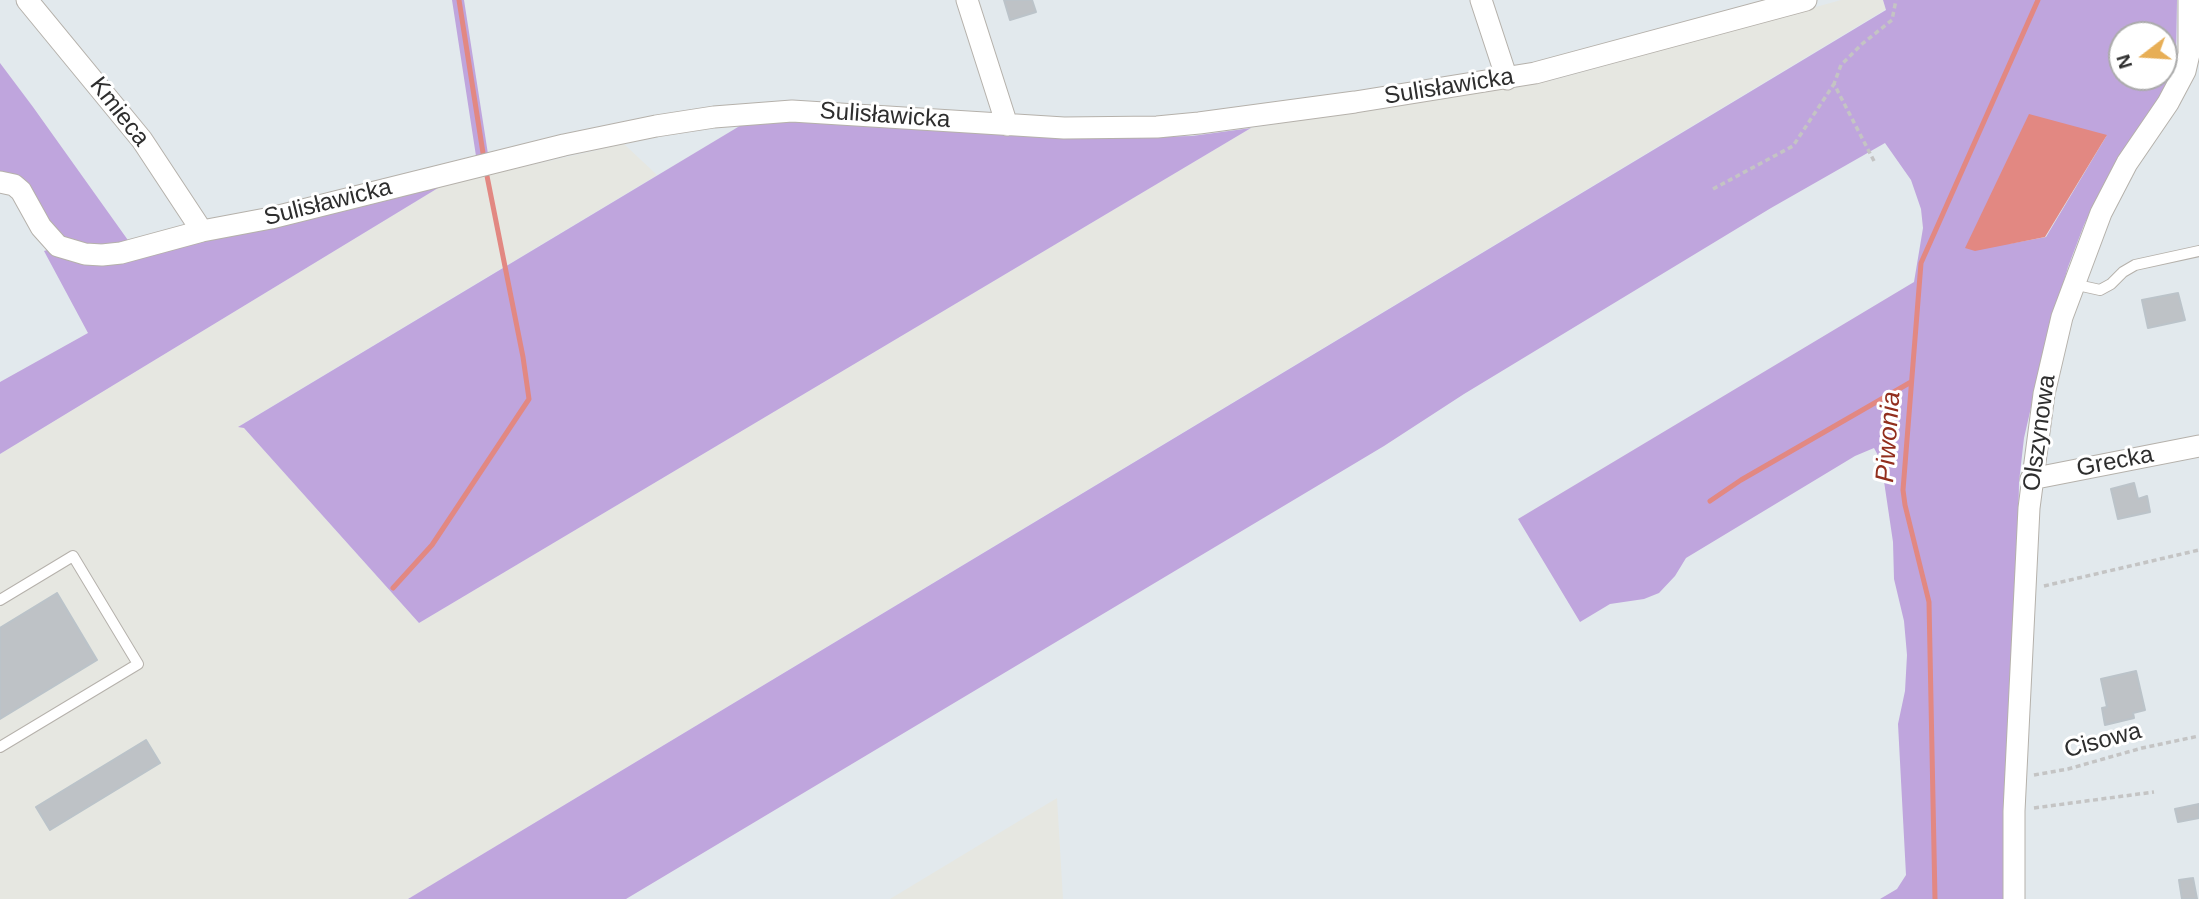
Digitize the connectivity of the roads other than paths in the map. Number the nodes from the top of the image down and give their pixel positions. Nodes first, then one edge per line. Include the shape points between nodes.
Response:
1 (27, 0) edge
2 (967, 0) edge
3 (1481, 0) edge
4 (1806, 0) edge
5 (2189, 0) edge
6 (1507, 79) junction
7 (1007, 125) junction
8 (0, 182) edge
9 (202, 231) junction
10 (2199, 251) edge
11 (2073, 284) junction
12 (2199, 446) edge
13 (2031, 479) junction
14 (0, 600) edge
15 (0, 747) edge
16 (2014, 899) edge

1 - 9 street, Kmieca via 142,140
2 - 7 street
3 - 6 street
4 - 6 street, Sulisławicka
5 - 11 street, Olszynowa via 2185,71 2114,186
6 - 7 street, Sulisławicka via 1199,123 1112,128
7 - 9 street, Sulisławicka via 792,111 714,117 564,145
8 - 9 street, Sulisławicka via 21,191 49,238 70,251 121,253
10 - 11 lane via 2135,265 2100,289
11 - 13 street, Olszynowa via 2051,360
12 - 13 street, Grecka
13 - 16 street, Olszynowa via 2015,778
14 - 15 lane via 73,556 138,664

